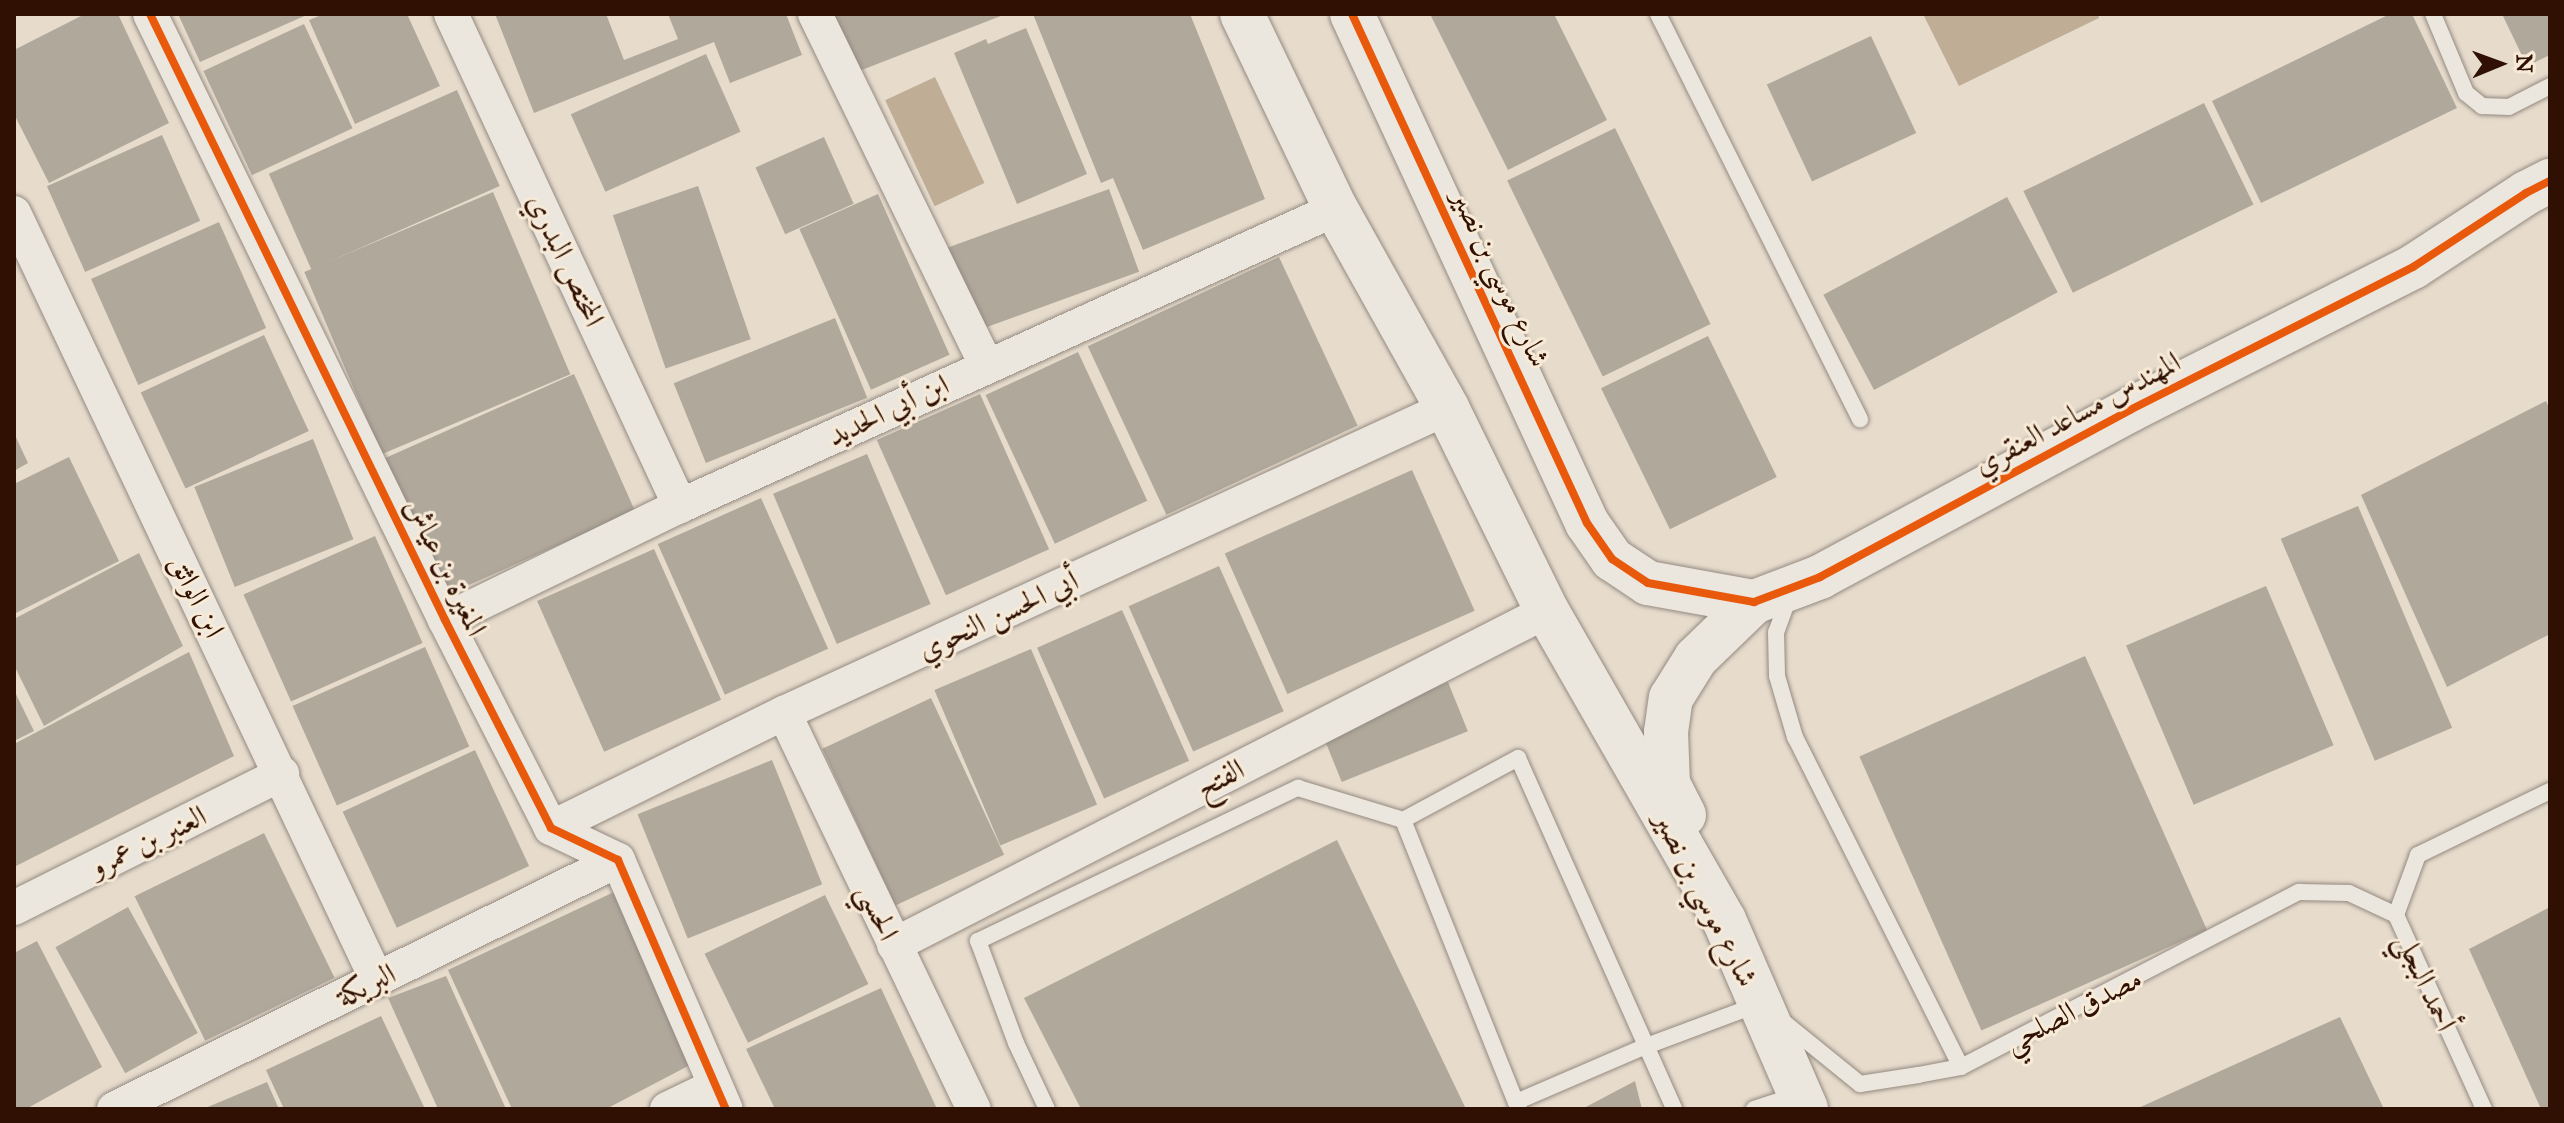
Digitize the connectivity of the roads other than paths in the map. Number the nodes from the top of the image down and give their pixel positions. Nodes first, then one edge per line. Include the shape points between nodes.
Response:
1 (150, 14) edge
2 (451, 14) edge
3 (815, 14) edge
4 (1242, 14) edge
5 (1352, 14) edge
6 (1658, 14) edge
7 (2433, 14) edge
8 (2550, 86) edge
9 (2550, 181) edge
10 (1336, 209) junction
11 (14, 213) edge
12 (2550, 215) edge
13 (2413, 267) junction
14 (986, 365) junction
15 (1447, 408) junction
16 (1860, 420) dead end
17 (680, 506) junction
18 (1773, 596) junction
19 (1547, 611) junction
20 (445, 620) junction
21 (784, 713) junction
22 (282, 774) junction
23 (2550, 791) edge
24 (1403, 820) junction
25 (551, 828) junction
26 (618, 860) junction
27 (14, 908) edge
28 (2396, 915) junction
29 (1724, 920) junction
30 (894, 945) junction
31 (377, 980) junction
32 (1760, 1004) junction
33 (1644, 1047) junction
34 (1961, 1067) junction
35 (721, 1098) edge
36 (1802, 1102) edge
37 (1518, 1106) edge
38 (114, 1109) edge
39 (667, 1109) edge
40 (974, 1109) edge
41 (1047, 1109) edge
42 (1674, 1109) edge
43 (1754, 1109) edge
44 (2484, 1109) edge

1 - 20 street, المغيرة بن عياش
2 - 17 street, المختص البدري
3 - 14 street
4 - 10 street, شارع موسي بن نصير
5 - 18 street, شارع موسي بن نصير via 1587,523 1612,559 1648,583
6 - 16 lane
7 - 8 lane via 2466,93 2482,106 2509,107
9 - 13 street, المهندس مساعد العنقري
10 - 14 street, ابن أبي الحديد
10 - 15 street, شارع موسي بن نصير
11 - 22 street, ابن الواثق
12 - 13 street
13 - 18 street, المهندس مساعد العنقري
14 - 17 street, ابن أبي الحديد
15 - 19 street, شارع موسي بن نصير
15 - 21 street, أبي الحسن النحوي
17 - 20 street, ابن أبي الحديد
18 - 29 street, المهندس مساعد العنقري via 1696,658 1671,698 1668,784
18 - 34 lane via 1777,676 1795,737
19 - 29 street, شارع موسي بن نصير
19 - 30 street, الفتح
20 - 25 street, المغيرة بن عياش
21 - 25 street, أبي الحسن النحوي
21 - 30 street, الحسي
22 - 27 street, العنبر بن عمرو
22 - 31 street, ابن الواثق
23 - 28 lane, أحمد البجلي via 2418,855
24 - 33 lane via 1518,758
24 - 37 lane
24 - 41 lane via 1298,788 978,941
25 - 26 street
26 - 31 street, البريكة
26 - 35 street
28 - 34 lane, مصدق الصلحي via 2349,893 2299,892
28 - 44 lane, أحمد البجلي
29 - 32 street, شارع موسي بن نصير
30 - 40 street, الحسي
31 - 38 street, البريكة
32 - 33 lane
32 - 34 lane, مصدق الصلحي via 1860,1084
32 - 36 street, شارع موسي بن نصير
33 - 37 lane
33 - 42 lane
35 - 39 street
36 - 43 lane

